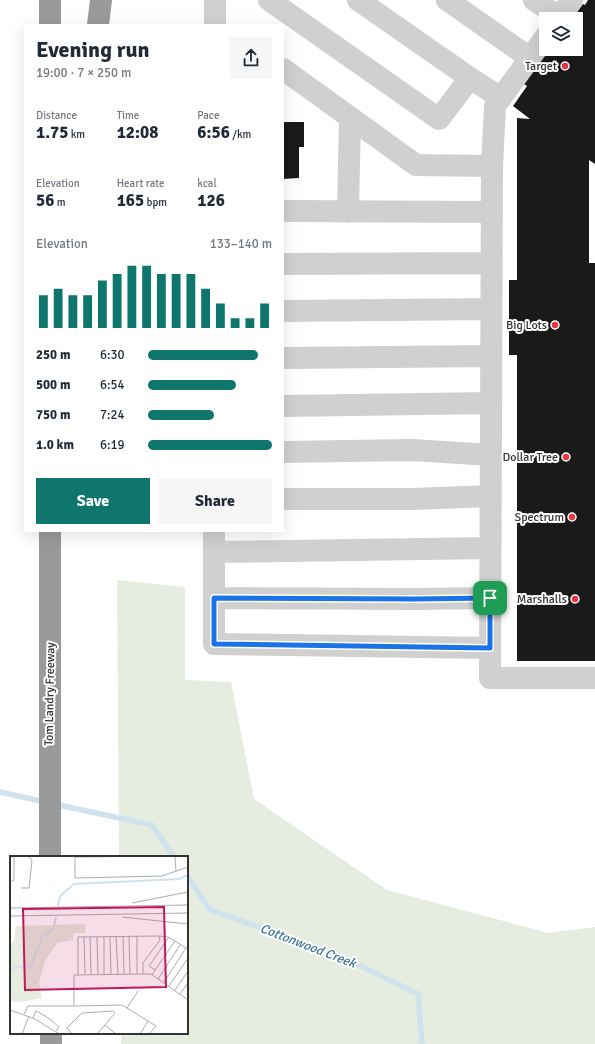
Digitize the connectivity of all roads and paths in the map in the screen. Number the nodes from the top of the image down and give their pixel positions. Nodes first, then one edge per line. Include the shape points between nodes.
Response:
1 (50, 0) edge
2 (101, 0) edge
3 (215, 0) edge
4 (270, 0) edge
5 (358, 0) edge
6 (447, 0) edge
7 (534, 0) edge
8 (563, 12) edge
9 (50, 24) edge
10 (98, 24) edge
11 (215, 24) edge
12 (539, 46) edge
13 (530, 58) junction
14 (284, 70) edge
15 (470, 78) junction
16 (501, 98) junction
17 (350, 117) junction
18 (492, 166) junction
19 (284, 211) edge
20 (348, 212) junction
21 (492, 212) junction
22 (491, 263) junction
23 (284, 264) edge
24 (491, 309) junction
25 (284, 311) edge
26 (491, 356) junction
27 (284, 358) edge
28 (491, 403) junction
29 (284, 406) edge
30 (284, 452) edge
31 (490, 455) junction
32 (490, 496) junction
33 (284, 499) edge
34 (50, 532) edge
35 (64, 532) edge
36 (214, 542) edge
37 (490, 548) junction
38 (214, 598) junction
39 (490, 598) junction
40 (490, 648) junction
41 (595, 678) edge
42 (50, 707) junction
43 (50, 856) edge

1 - 9 highway
2 - 10 highway
3 - 11 lane
4 - 15 lane via 439,119
5 - 15 lane
6 - 13 lane
7 - 8 lane
12 - 13 lane
13 - 16 lane
14 - 17 lane
15 - 16 lane
16 - 18 lane via 495,106
17 - 18 lane via 416,165
17 - 20 lane
18 - 21 lane
19 - 20 lane
20 - 21 lane
21 - 22 lane
22 - 23 lane
22 - 24 lane
24 - 25 lane
24 - 26 lane
26 - 27 lane
26 - 28 lane
28 - 29 lane
28 - 31 lane
30 - 31 lane via 412,450
31 - 32 lane
32 - 33 lane
32 - 37 lane
34 - 42 highway, Tom Landry Freeway
35 - 42 highway via 62,663
36 - 37 lane
36 - 38 lane
37 - 39 lane
38 - 39 lane
38 - 40 lane via 214,644
39 - 40 lane
40 - 41 lane via 490,678
42 - 43 highway, Tom Landry Freeway

